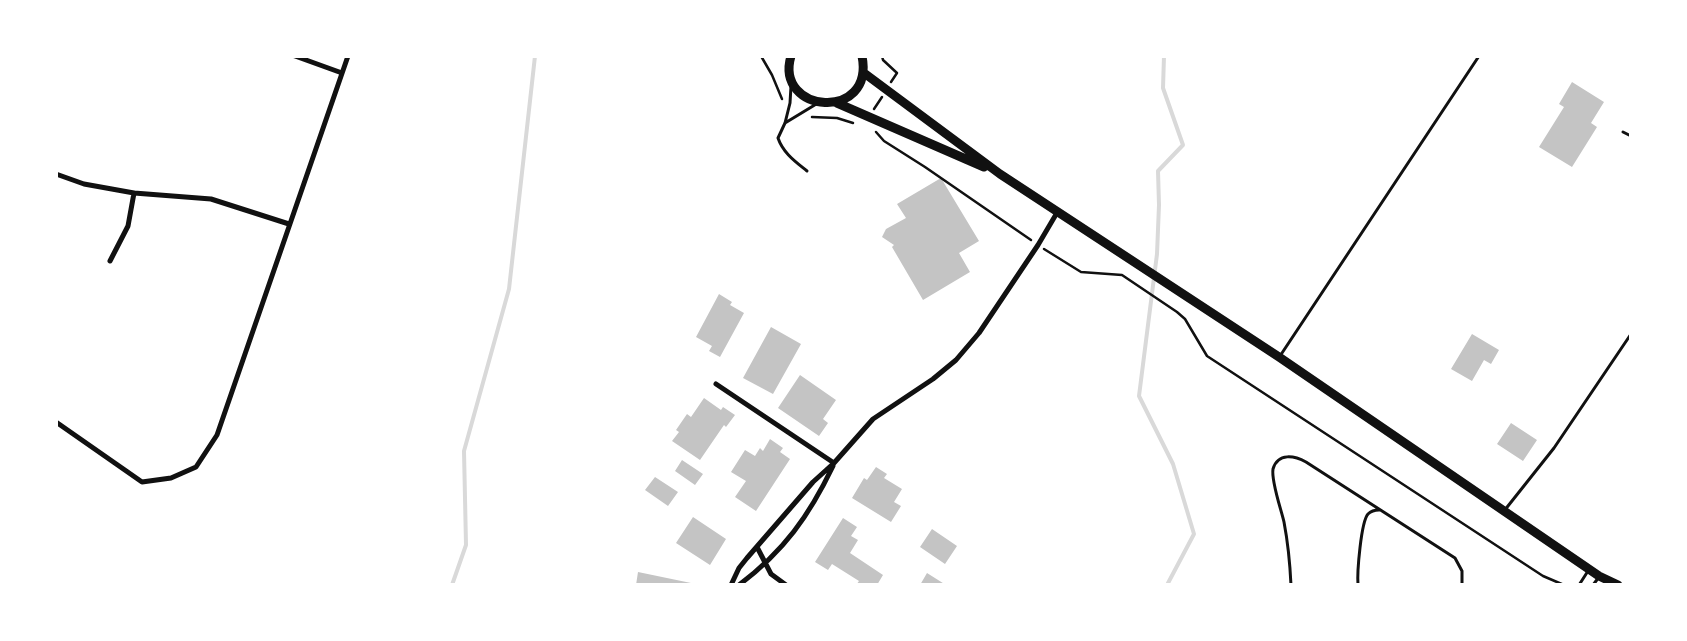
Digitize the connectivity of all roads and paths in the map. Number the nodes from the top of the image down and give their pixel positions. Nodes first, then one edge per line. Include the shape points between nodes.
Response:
1 (295, 56) edge
2 (348, 56) edge
3 (761, 56) edge
4 (862, 56) edge
5 (1478, 56) edge
6 (788, 58) edge
7 (342, 72) junction
8 (864, 73) junction
9 (792, 81) junction
10 (837, 102) junction
11 (818, 103) junction
12 (788, 110) junction
13 (796, 116) junction
14 (785, 123) junction
15 (857, 124) dead end
16 (871, 129) dead end
17 (1623, 132) dead end
18 (1631, 136) edge
19 (807, 172) dead end
20 (56, 174) edge
21 (1000, 174) junction
22 (134, 193) junction
23 (1058, 211) junction
24 (289, 224) junction
25 (1038, 245) junction
26 (110, 261) dead end
27 (1631, 334) edge
28 (1279, 357) junction
29 (716, 384) dead end
30 (56, 422) edge
31 (834, 463) junction
32 (1380, 510) junction
33 (1504, 511) junction
34 (757, 547) junction
35 (766, 563) junction
36 (1589, 570) junction
37 (1599, 576) junction
38 (1616, 584) edge
39 (731, 585) edge
40 (739, 585) edge
41 (786, 585) edge
42 (1291, 585) edge
43 (1358, 585) edge
44 (1462, 585) edge
45 (1564, 585) edge
46 (1579, 585) edge
47 (1593, 585) edge

1 - 7 street
2 - 7 street
3 - 12 path
4 - 8 main road
5 - 28 lane
6 - 9 main road
7 - 24 street
8 - 10 main road via 855,92
8 - 21 main road
9 - 11 main road via 798,91
9 - 12 lane
10 - 11 main road
10 - 21 main road
11 - 13 lane
12 - 14 lane
13 - 14 lane
13 - 15 path via 804,120 811,117 837,118
14 - 19 lane via 778,138 780,145
16 - 25 path
17 - 18 lane
20 - 22 street via 84,184
21 - 23 main road
22 - 24 street via 211,199
22 - 26 street via 128,226
23 - 25 street
23 - 28 main road
24 - 30 street via 217,435 196,467 171,478 142,482
25 - 31 street via 979,333 956,360 873,419
25 - 45 path via 1081,272 1122,275 1185,319 1207,356 1543,576
27 - 33 lane via 1554,448
28 - 33 main road
29 - 31 street
31 - 34 street via 813,482
31 - 35 street via 791,537
32 - 42 lane via 1299,458 1290,456 1280,460 1274,466 1273,476 1288,546
32 - 43 lane via 1372,511 1366,517
32 - 44 lane via 1455,558 1462,571
33 - 36 main road
34 - 35 street
34 - 39 street via 739,568
35 - 40 street
35 - 41 street via 771,574
36 - 37 main road
36 - 46 lane
37 - 38 main road
37 - 47 lane

